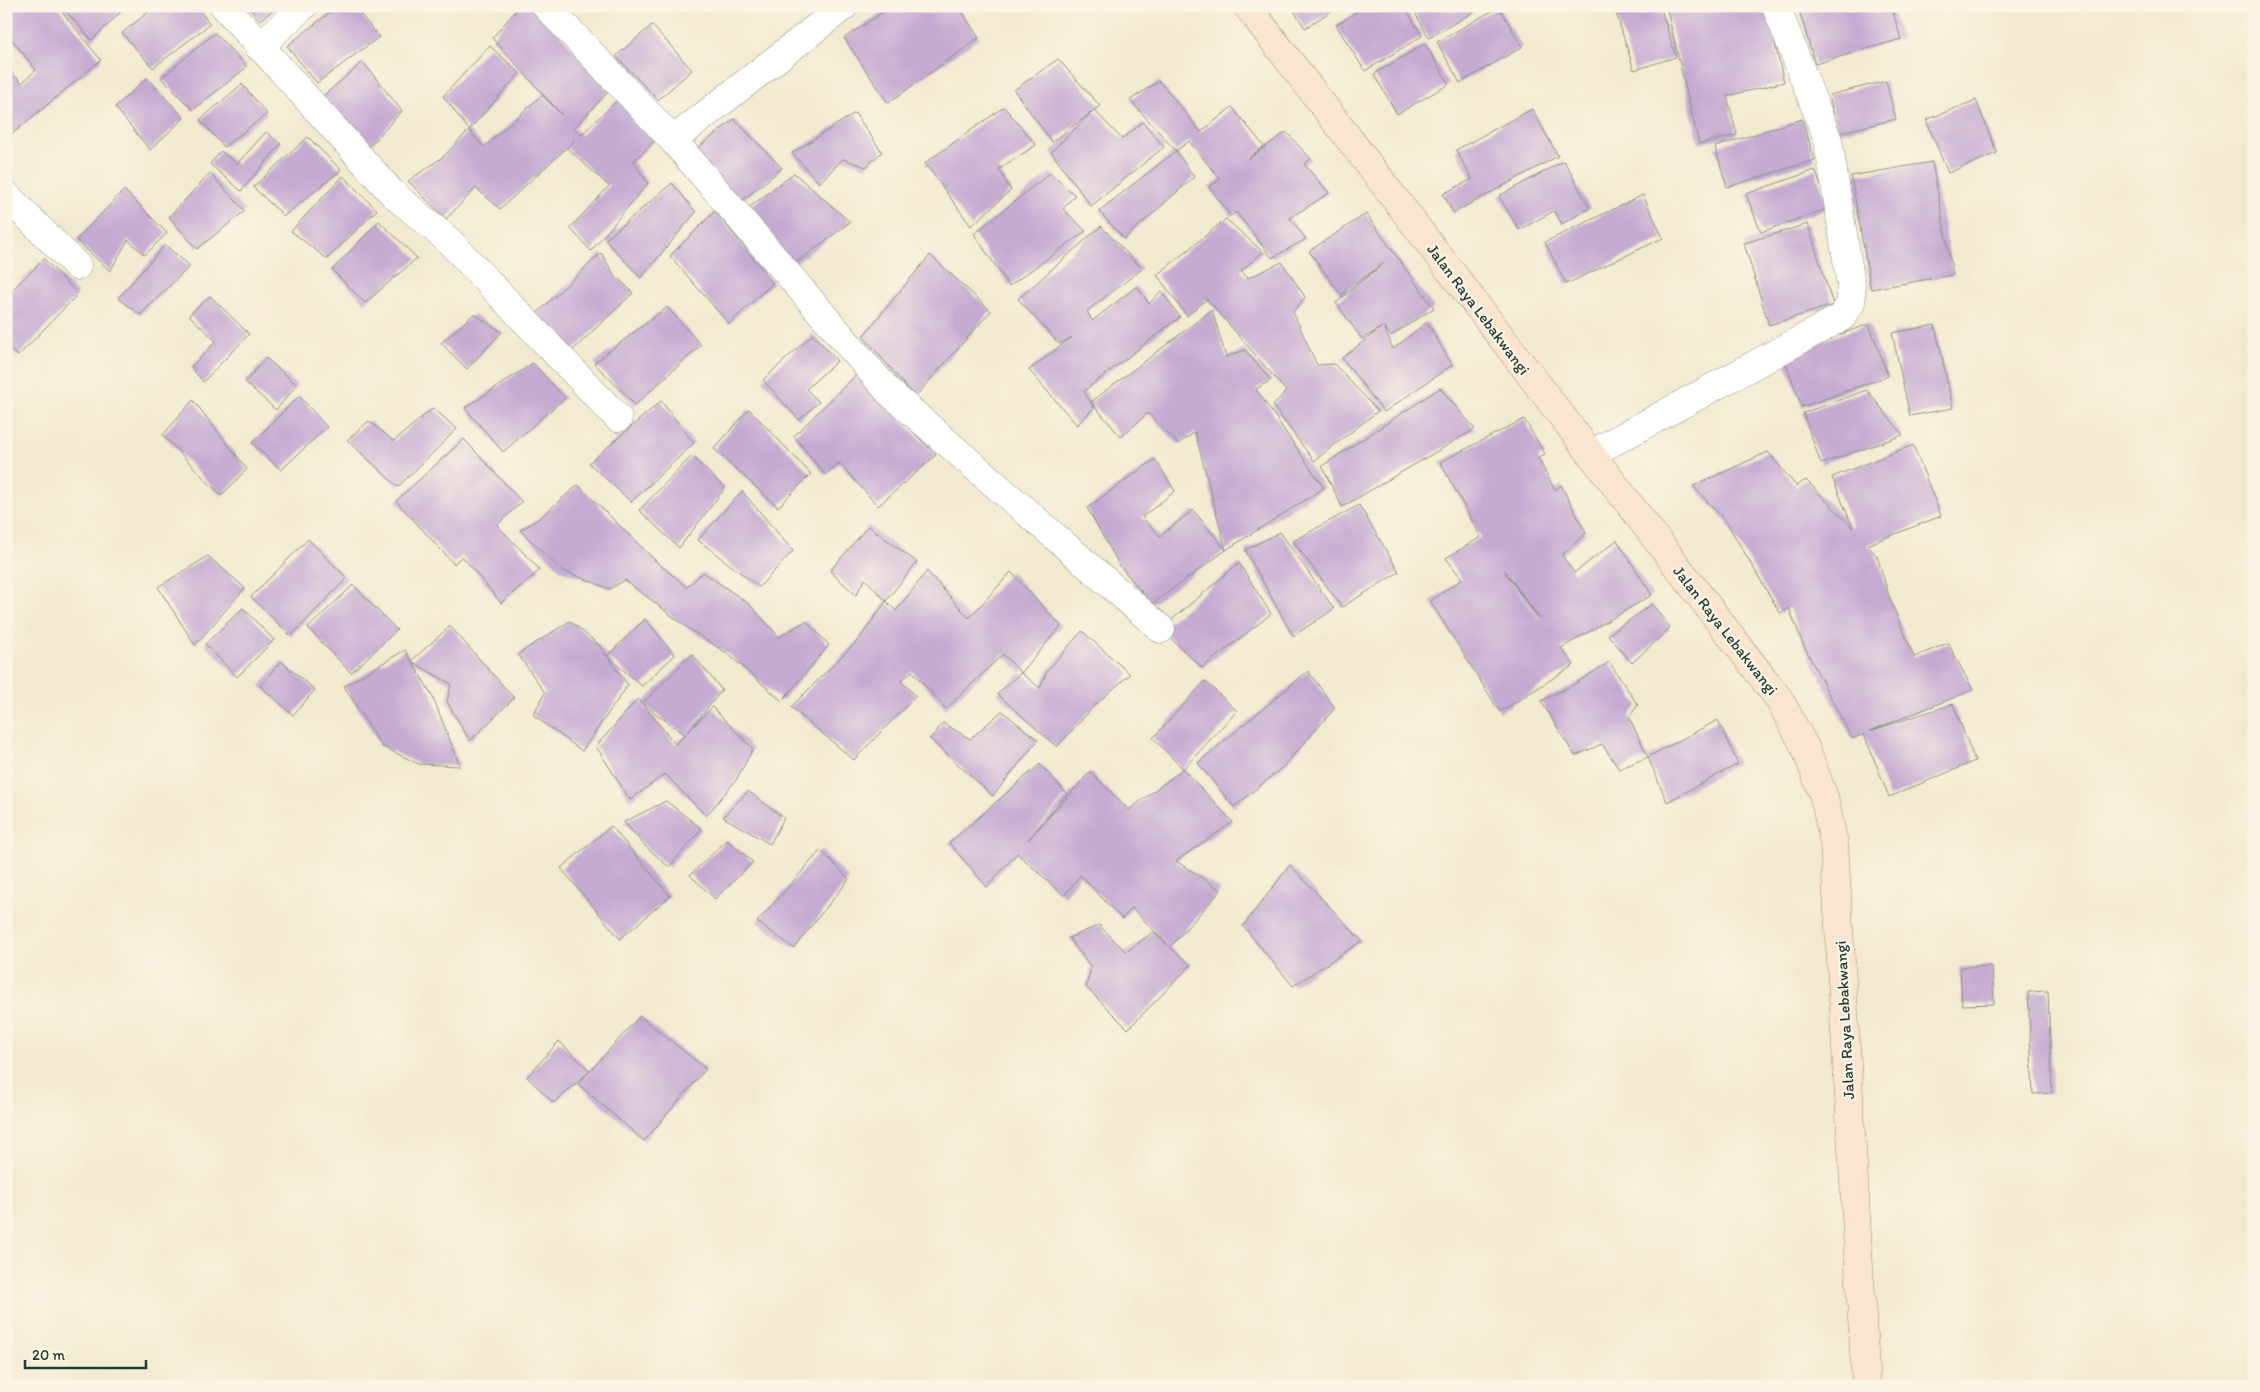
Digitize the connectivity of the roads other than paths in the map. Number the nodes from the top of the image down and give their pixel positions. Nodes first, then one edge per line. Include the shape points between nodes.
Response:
1 (224, 6) edge
2 (303, 6) edge
3 (546, 6) edge
4 (844, 6) edge
5 (1247, 6) edge
6 (1776, 6) edge
7 (259, 47) junction
8 (673, 140) junction
9 (6, 195) edge
10 (77, 266) dead end
11 (618, 418) dead end
12 (1590, 454) junction
13 (1162, 629) dead end
14 (1866, 1386) edge

1 - 7 street
2 - 7 street
3 - 8 street
4 - 8 street
5 - 12 main road, Jalan Raya Lebakwangi
6 - 12 street via 1828,140 1851,285 1851,303 1842,317
7 - 11 street via 393,194 448,240
8 - 13 street via 889,392
9 - 10 street
12 - 14 main road, Jalan Raya Lebakwangi via 1779,699 1805,747 1824,797 1834,844

